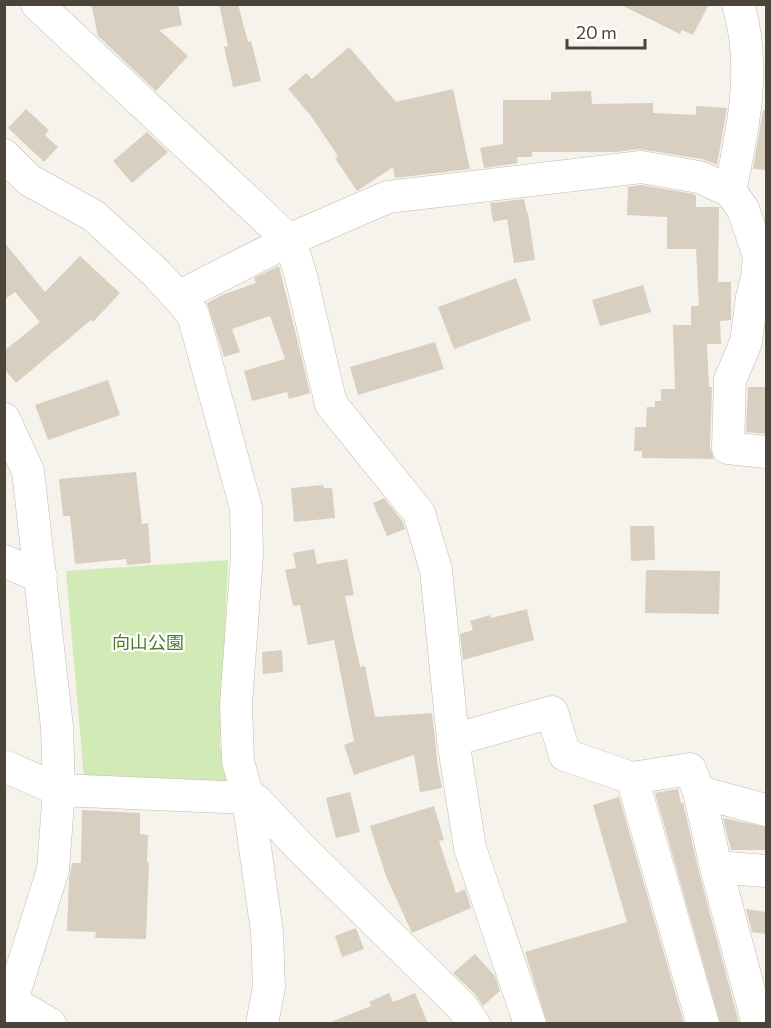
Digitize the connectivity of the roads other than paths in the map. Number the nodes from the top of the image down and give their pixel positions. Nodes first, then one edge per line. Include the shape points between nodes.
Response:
1 (37, 4) edge
2 (738, 4) edge
3 (4, 155) edge
4 (730, 191) junction
5 (290, 242) junction
6 (762, 279) edge
7 (178, 297) junction
8 (4, 418) edge
9 (766, 452) edge
10 (4, 561) edge
11 (41, 577) junction
12 (453, 740) junction
13 (4, 766) edge
14 (632, 778) junction
15 (59, 790) junction
16 (699, 792) junction
17 (248, 798) junction
18 (766, 810) edge
19 (716, 867) junction
20 (766, 871) edge
21 (7, 1002) edge
22 (50, 1023) edge
23 (262, 1023) edge
24 (474, 1023) edge
25 (530, 1023) edge
26 (703, 1023) edge
27 (758, 1023) edge

1 - 5 street
2 - 4 street via 744,25 748,89
3 - 7 street via 29,180 94,216
4 - 5 street via 699,177 641,167 388,197
4 - 6 street via 743,209 759,256
5 - 7 street
5 - 12 street via 332,404 419,513 436,570
6 - 9 street via 752,297 746,342 730,380 728,448
7 - 17 street via 193,314 246,508 247,555 236,704 238,761
8 - 11 street via 28,471
10 - 11 street
11 - 15 street via 57,727
12 - 14 street via 552,712 566,755
12 - 25 street via 470,848
13 - 15 street
14 - 16 street via 690,769
14 - 26 street
15 - 17 street
15 - 21 street via 53,870
16 - 18 street
16 - 19 street
17 - 23 street via 267,932 269,987
17 - 24 street via 256,801
19 - 20 street
19 - 27 street
21 - 22 street

